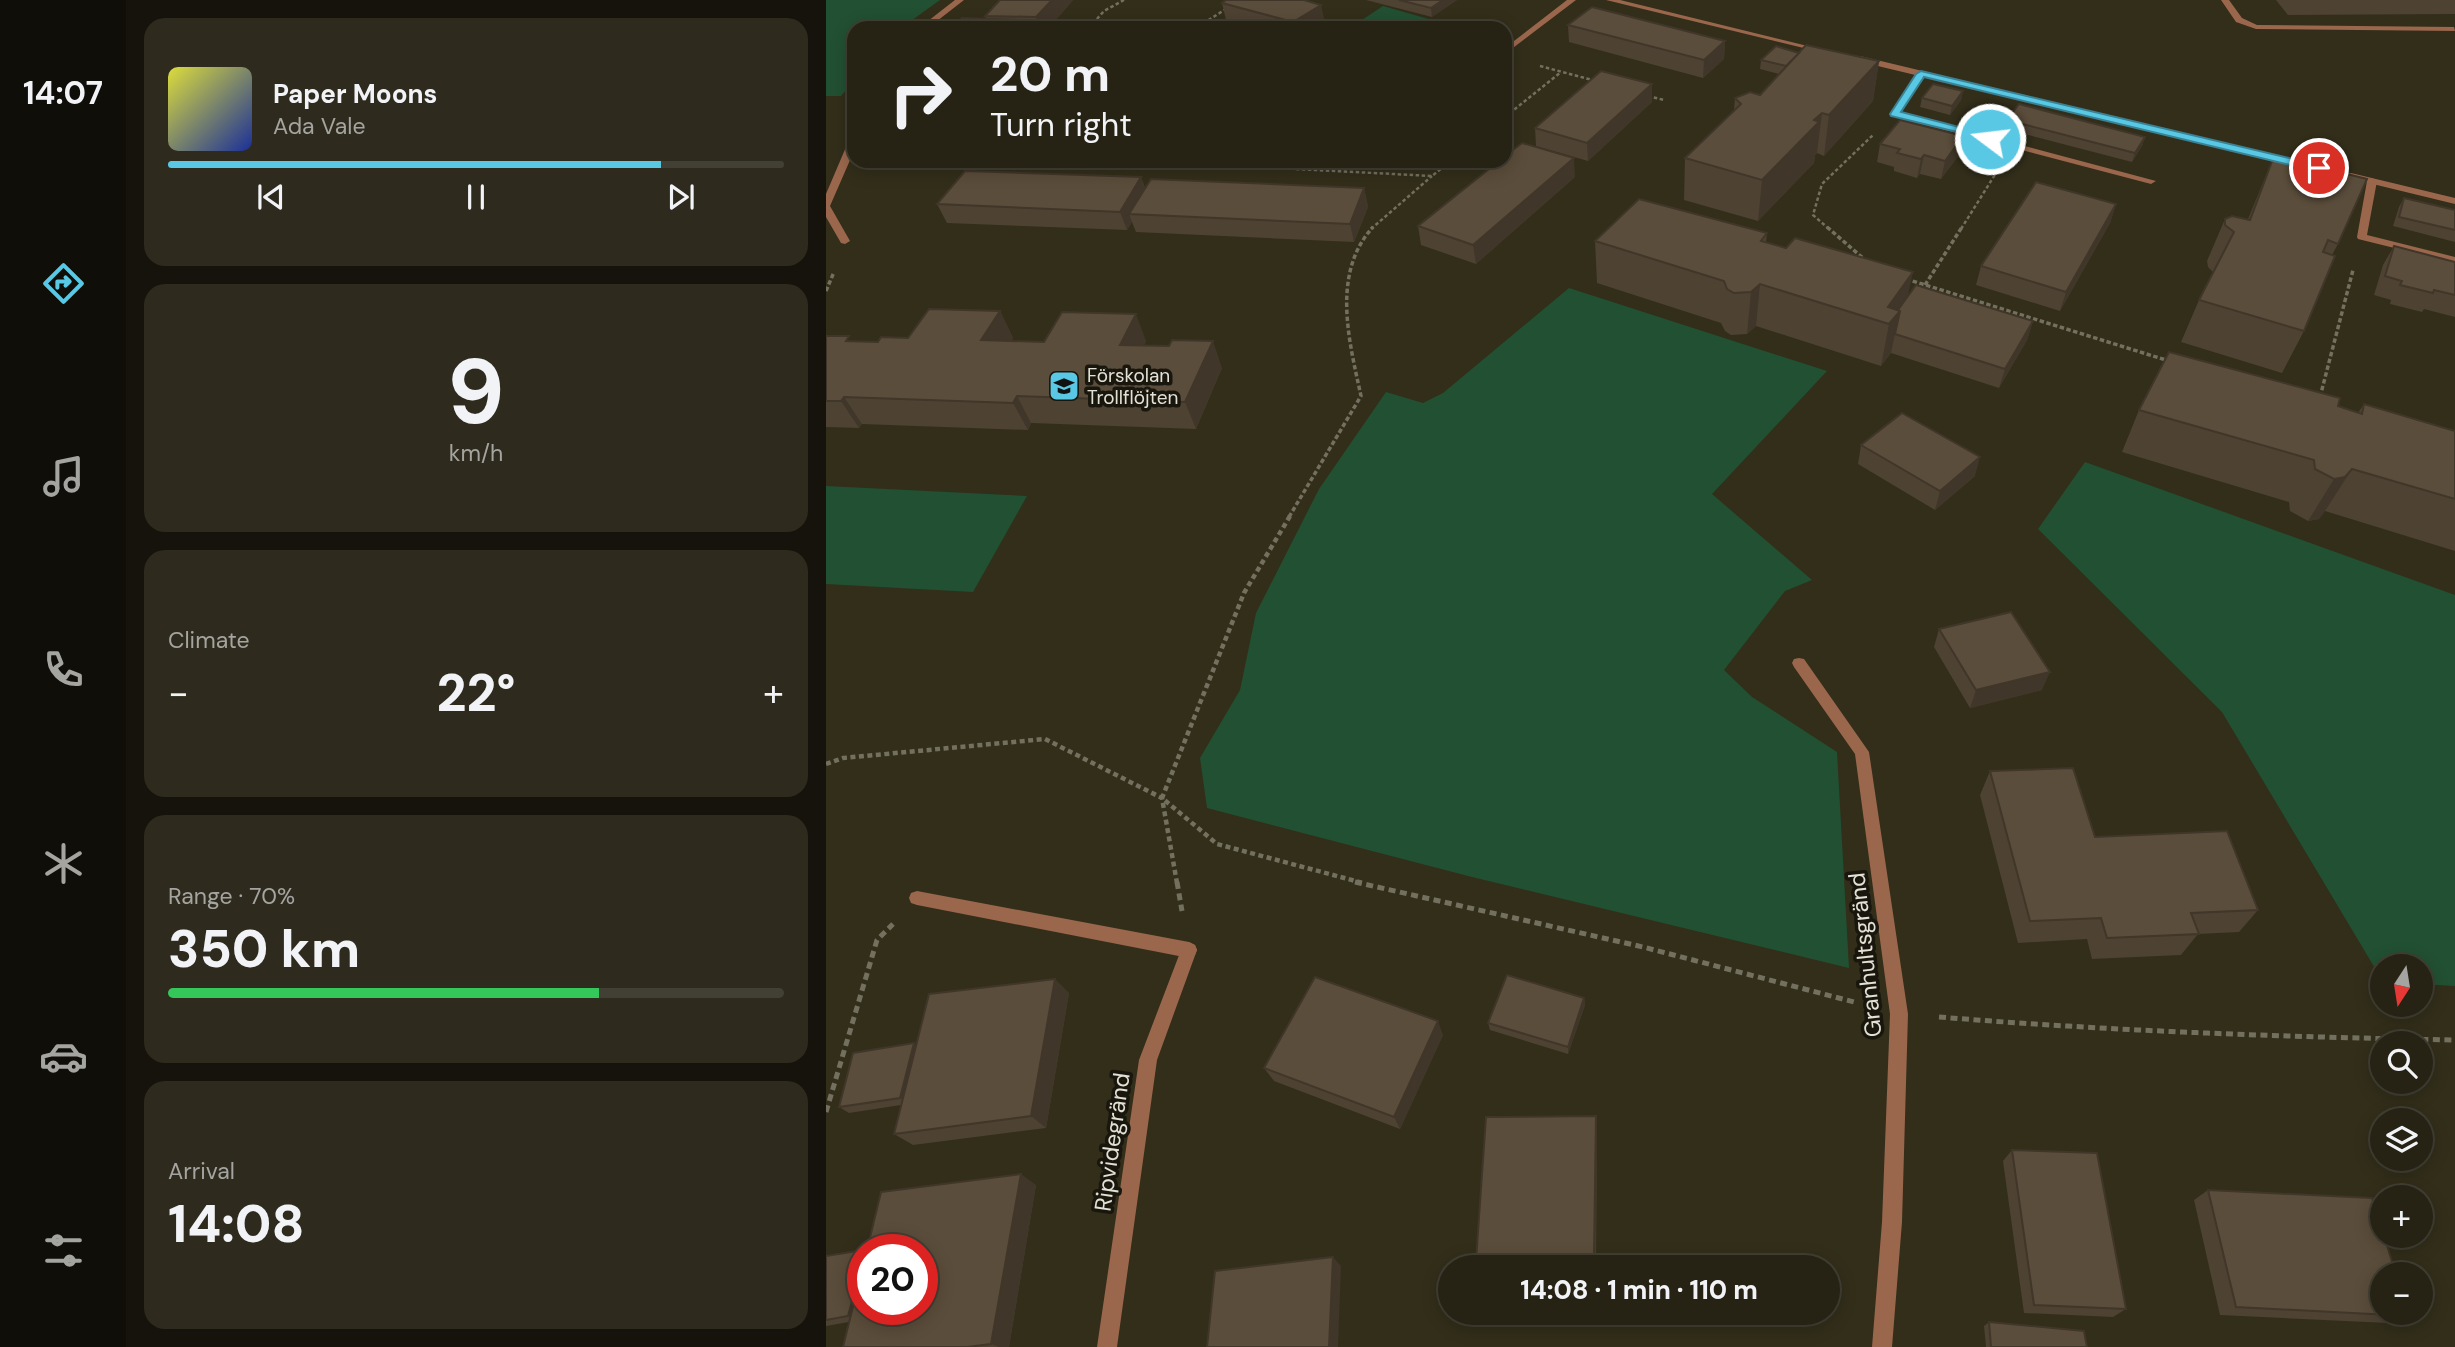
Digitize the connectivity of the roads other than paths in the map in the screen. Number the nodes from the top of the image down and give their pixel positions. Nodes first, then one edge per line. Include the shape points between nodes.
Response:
1 (960, 0) edge
2 (1572, 0) edge
3 (1610, 0) edge
4 (2225, 0) edge
5 (932, 21) edge
6 (2454, 29) edge
7 (1512, 46) edge
8 (1840, 54) edge
9 (1854, 58) edge
10 (1921, 74) junction
11 (847, 156) edge
12 (2305, 165) edge
13 (2345, 175) edge
14 (2151, 181) dead end
15 (2372, 181) junction
16 (2455, 201) edge
17 (826, 206) edge
18 (845, 241) dead end
19 (2455, 260) edge
20 (1799, 663) dead end
21 (917, 898) road end
22 (1107, 1347) edge
23 (1882, 1347) edge

1 - 5 street
2 - 7 street
3 - 8 street
4 - 6 street via 2239,20 2256,27
9 - 10 street
10 - 12 street
10 - 14 street via 1895,114
11 - 17 street
13 - 15 street
15 - 16 street
15 - 19 street via 2362,237
17 - 18 street
20 - 23 street, Granhultsgränd via 1862,751 1899,1014 1892,1222
21 - 22 street, Ripvidegränd via 1189,950 1148,1060

